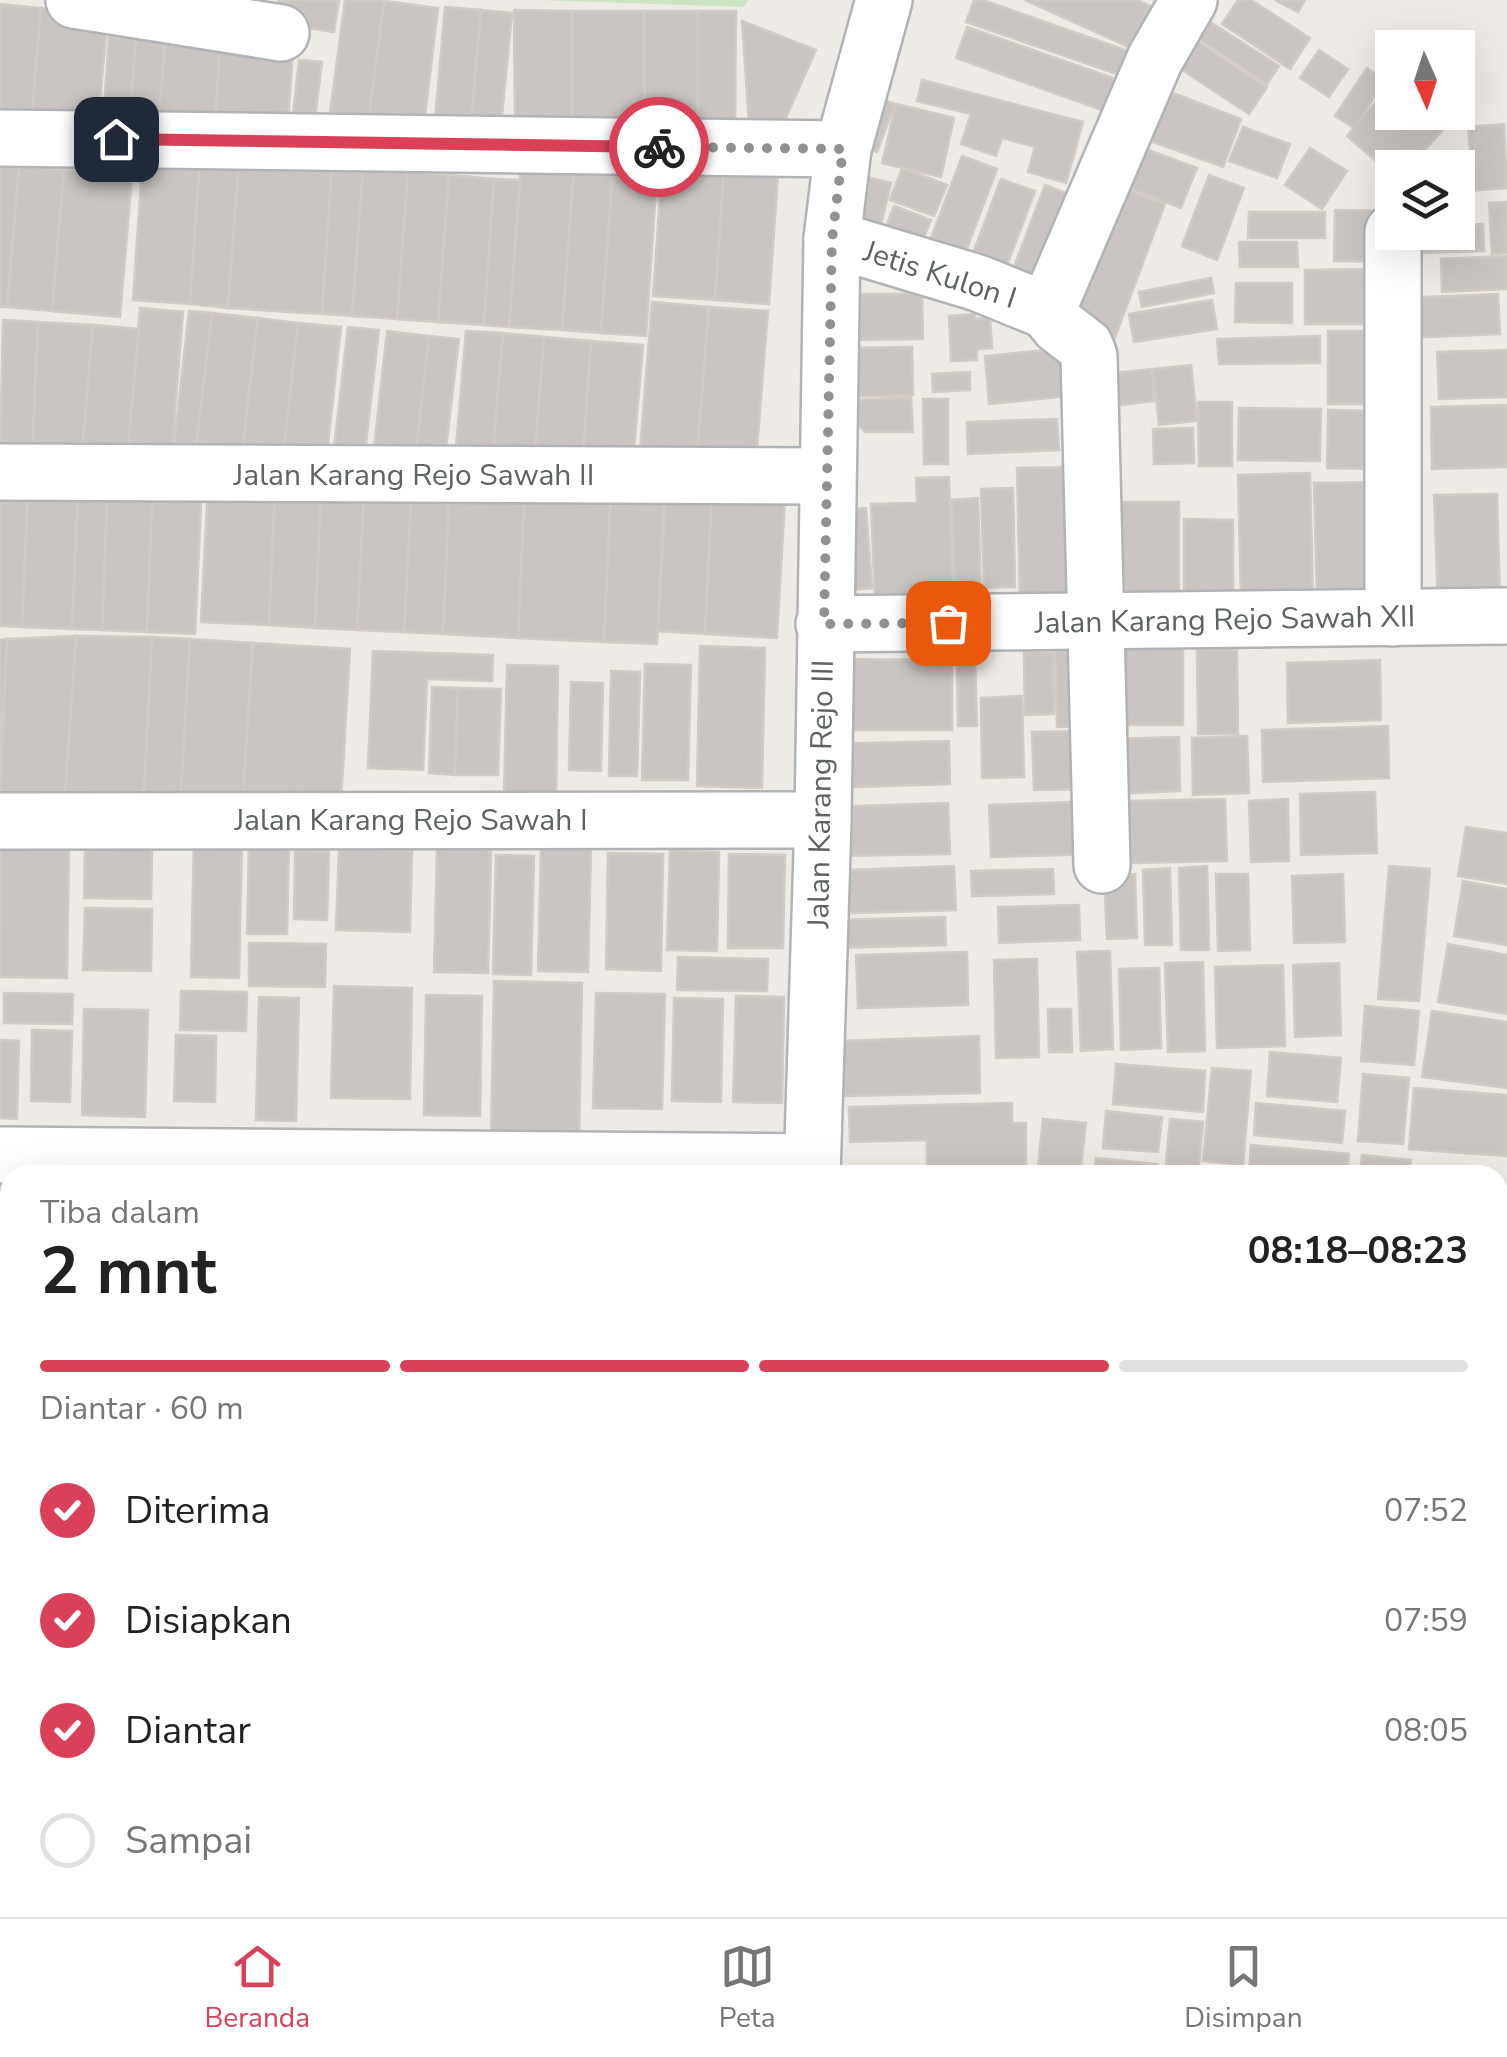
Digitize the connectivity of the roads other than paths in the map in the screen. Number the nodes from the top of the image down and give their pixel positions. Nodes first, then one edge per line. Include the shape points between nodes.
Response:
1 (74, 0) edge
2 (884, 0) edge
3 (1189, 0) edge
4 (281, 32) dead end
5 (0, 138) edge
6 (843, 149) junction
7 (832, 240) junction
8 (1393, 250) edge
9 (1047, 312) junction
10 (0, 472) edge
11 (827, 476) junction
12 (1507, 616) edge
13 (1394, 618) junction
14 (1096, 622) junction
15 (824, 624) junction
16 (823, 820) junction
17 (0, 821) edge
18 (1102, 865) dead end
19 (0, 1155) edge
20 (580, 1165) edge
21 (812, 1165) edge

1 - 4 street
2 - 6 street, Jalan Karang Rejo III
3 - 9 street via 1155,59
5 - 6 street
6 - 7 street, Jalan Karang Rejo III
7 - 9 street, Jetis Kulon I via 978,283
7 - 11 street, Jalan Karang Rejo III
8 - 13 street
9 - 14 street, Jetis Kulon I via 1089,356
10 - 11 street, Jalan Karang Rejo Sawah II
11 - 15 street, Jalan Karang Rejo III
12 - 13 street, Jalan Karang Rejo Sawah XII
13 - 14 street, Jalan Karang Rejo Sawah XII
14 - 15 street, Jalan Karang Rejo Sawah XII
14 - 18 street, Jetis Kulon I
15 - 16 street, Jalan Karang Rejo III
16 - 17 street, Jalan Karang Rejo Sawah I
16 - 21 street, Jalan Karang Rejo III
19 - 20 street

